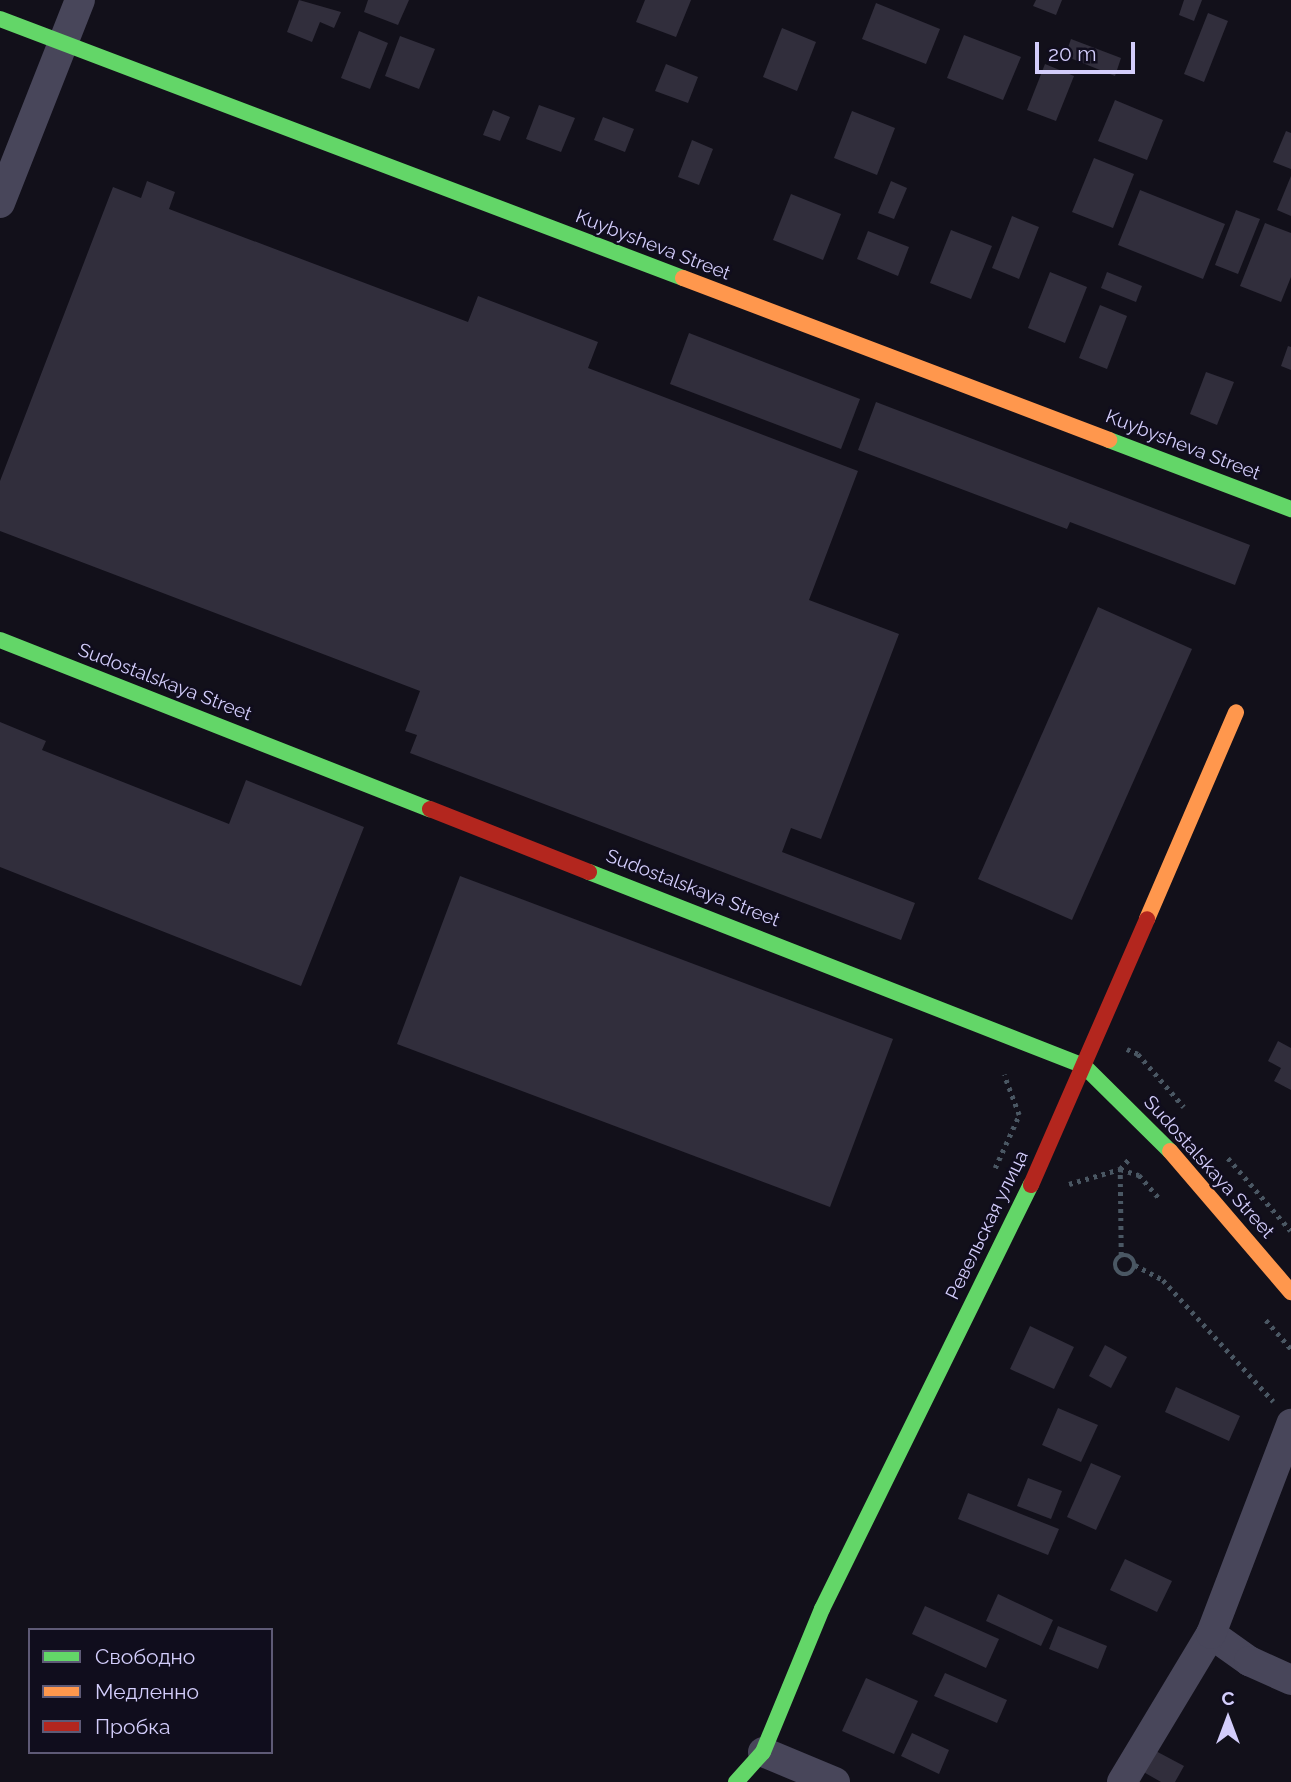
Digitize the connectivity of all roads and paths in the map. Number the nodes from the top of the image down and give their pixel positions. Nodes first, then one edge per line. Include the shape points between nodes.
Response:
1 (80, 0) edge
2 (0, 19) edge
3 (63, 44) junction
4 (0, 204) edge
5 (1291, 509) edge
6 (0, 640) edge
7 (1236, 712) dead end
8 (1084, 1066) junction
9 (990, 1069) dead end
10 (995, 1168) dead end
11 (1120, 1169) junction
12 (1071, 1185) dead end
13 (1166, 1206) dead end
14 (1121, 1255) junction
15 (1135, 1265) junction
16 (1291, 1292) edge
17 (1255, 1308) dead end
18 (1291, 1349) edge
19 (1287, 1416) edge
20 (1211, 1634) junction
21 (1291, 1680) edge
22 (762, 1752) junction
23 (736, 1782) edge
24 (835, 1782) edge
25 (1122, 1782) edge

1 - 3 street
2 - 3 main road, Kuybysheva Street
3 - 4 street
3 - 5 main road, Kuybysheva Street
6 - 8 main road, Sudostalskaya Street
7 - 8 main road, Ревельская улица
8 - 16 main road, Sudostalskaya Street via 1155,1133
8 - 22 main road, Ревельская улица via 822,1609
9 - 10 path via 1003,1074 1018,1101 1018,1115
11 - 12 path
11 - 13 path via 1139,1175
11 - 14 path
14 - 15 path via 1131,1257
14 - 15 path via 1114,1263 1120,1275 1130,1274
15 - 19 path via 1163,1280
17 - 18 path
19 - 20 street
20 - 21 street via 1249,1661
20 - 25 street
22 - 23 main road, Ревельская улица
22 - 24 street

